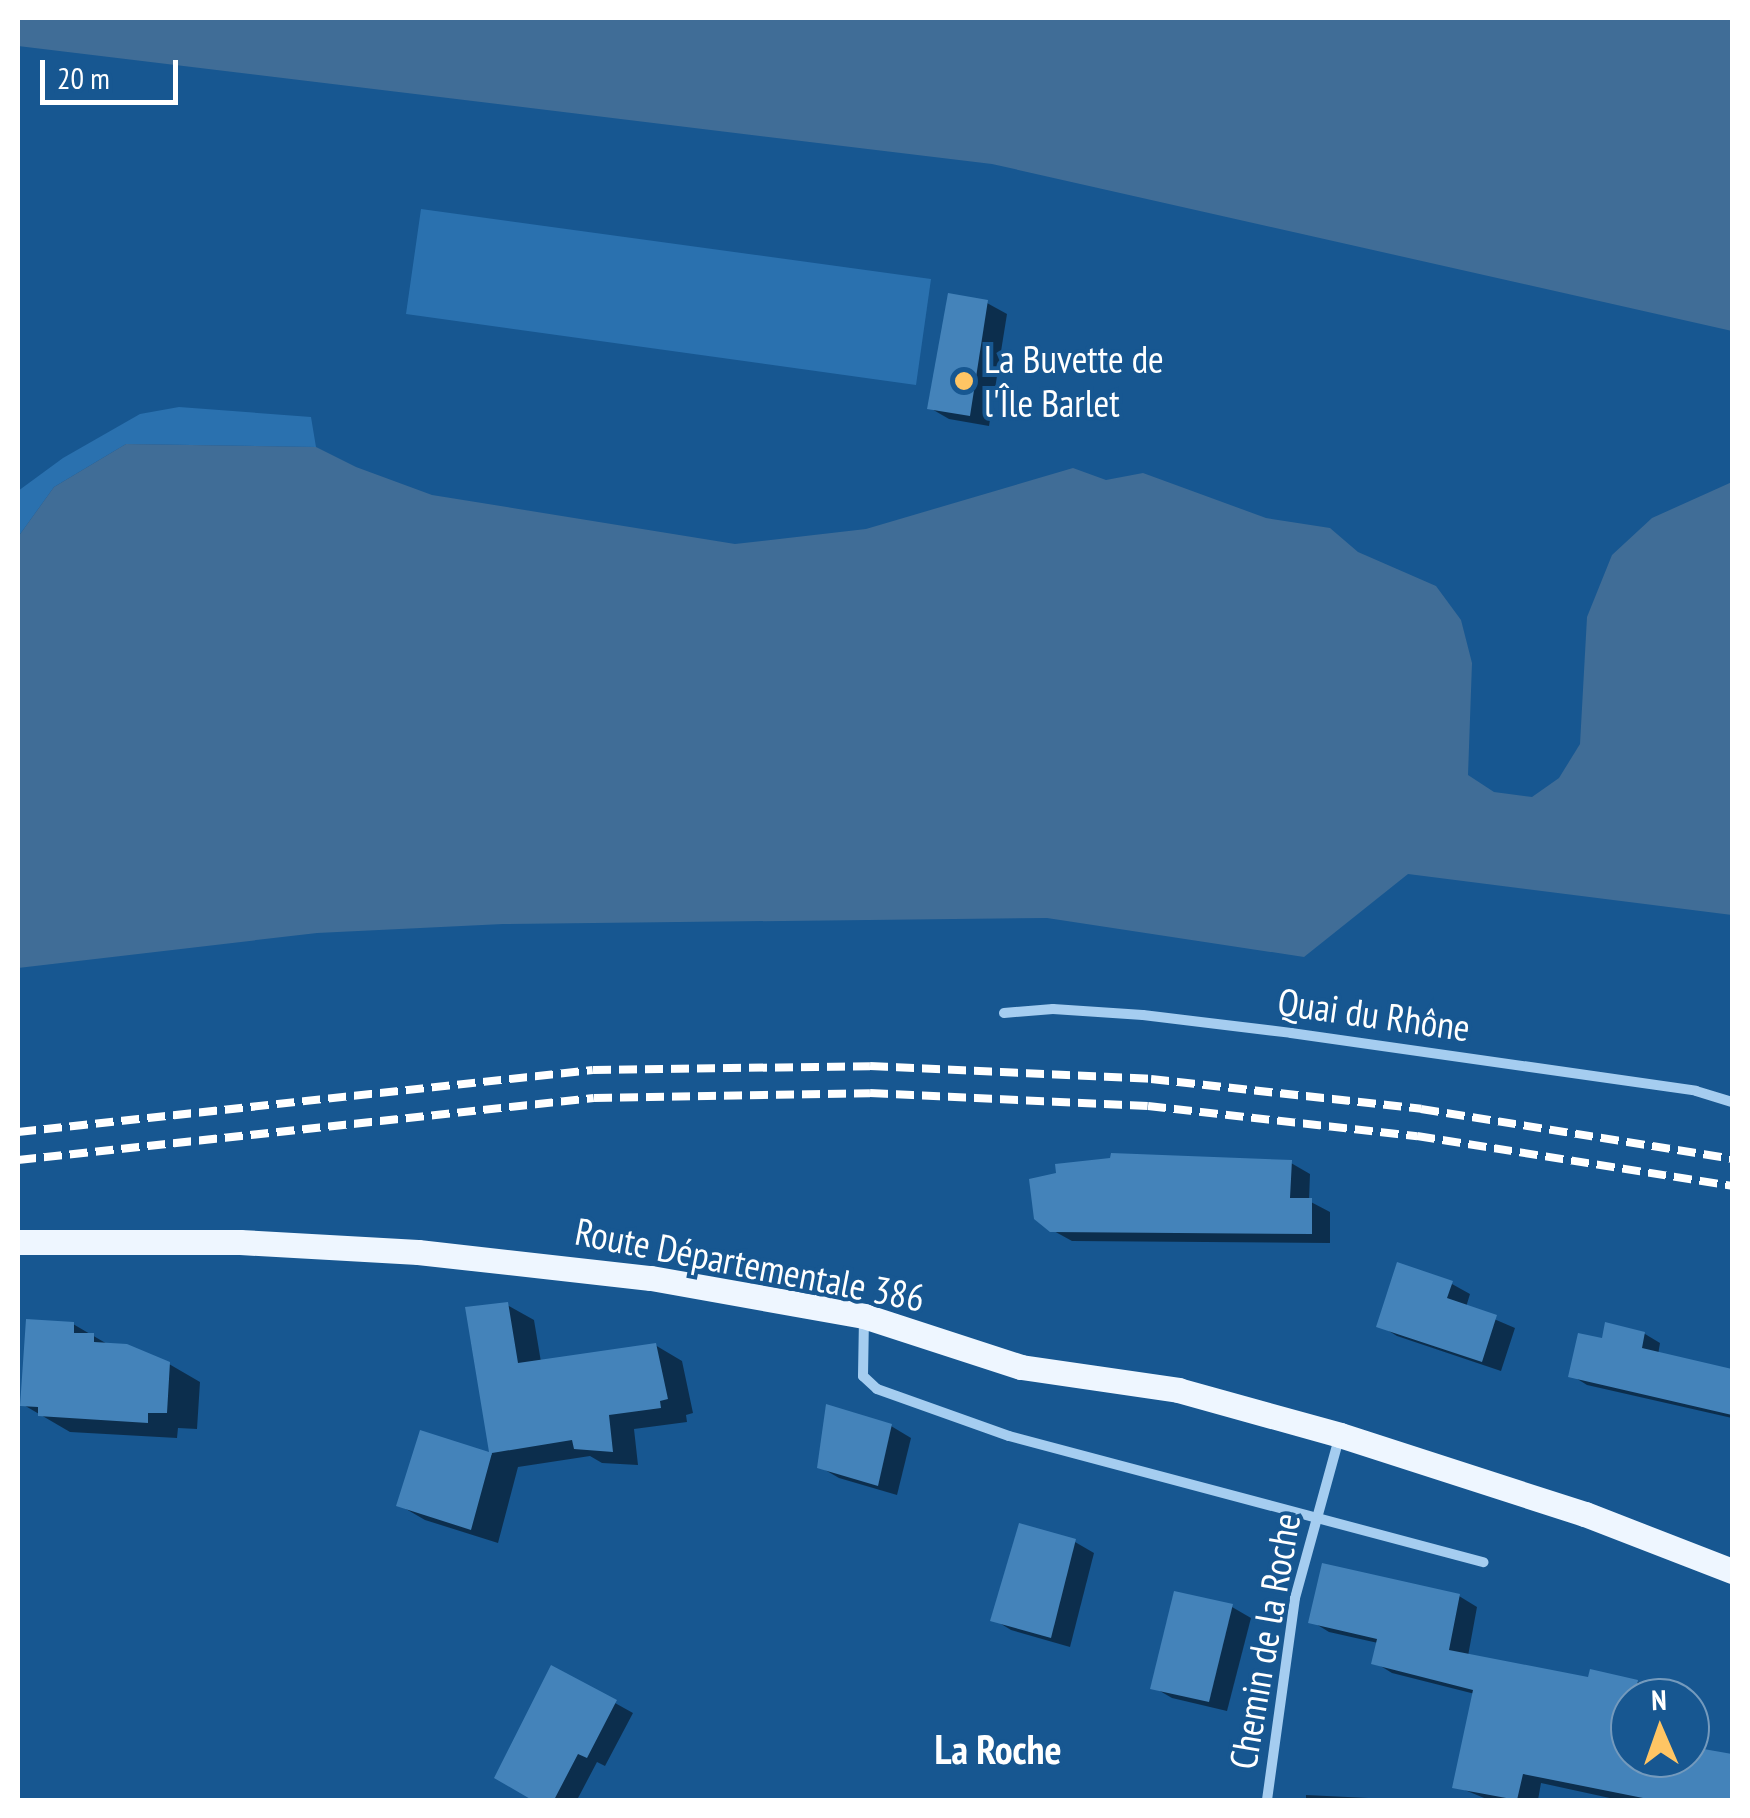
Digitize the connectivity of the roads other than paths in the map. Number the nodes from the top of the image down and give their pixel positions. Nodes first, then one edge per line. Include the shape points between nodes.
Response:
1 (1004, 1014) dead end
2 (1732, 1102) edge
3 (18, 1242) edge
4 (864, 1316) junction
5 (1340, 1435) junction
6 (1313, 1519) junction
7 (1484, 1562) dead end
8 (1732, 1572) edge
9 (1267, 1800) edge

1 - 2 street, Quai du Rhône via 1053,1010 1254,1028 1677,1088
3 - 4 main road, Route Départementale 386 via 240,1242 418,1252 651,1278
4 - 5 main road, Route Départementale 386 via 1020,1367 1178,1390
4 - 6 street via 862,1376 878,1389 1008,1436
5 - 6 street, Chemin de la Roche
5 - 8 main road, Route Départementale 386 via 1585,1514
6 - 7 street
6 - 9 street, Chemin de la Roche via 1294,1598

